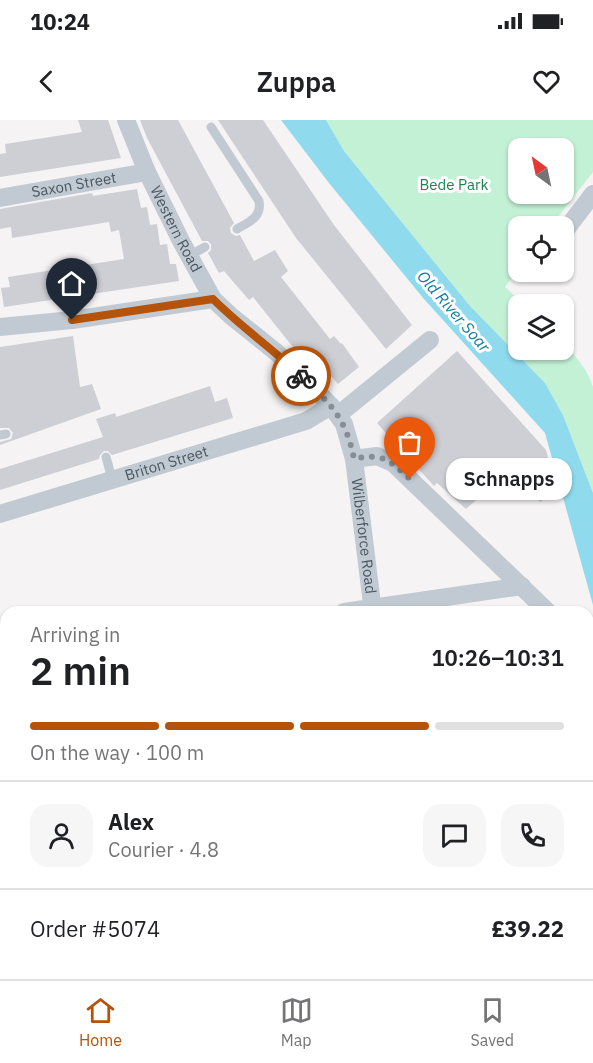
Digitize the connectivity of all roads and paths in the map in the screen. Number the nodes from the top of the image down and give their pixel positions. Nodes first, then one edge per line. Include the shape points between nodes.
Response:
1 (126, 120) edge
2 (212, 127) dead end
3 (147, 172) junction
4 (593, 194) edge
5 (0, 198) edge
6 (574, 219) edge
7 (237, 229) dead end
8 (213, 299) junction
9 (0, 327) edge
10 (430, 340) dead end
11 (334, 410) junction
12 (106, 457) dead end
13 (354, 459) junction
14 (112, 479) junction
15 (6, 512) edge
16 (522, 586) junction
17 (372, 606) edge
18 (397, 606) edge
19 (542, 606) edge

1 - 3 street, Western Road
2 - 7 lane via 259,201 255,218
3 - 5 street, Saxon Street
3 - 8 street, Western Road via 197,251
4 - 6 street
8 - 9 street
8 - 11 street, Western Road via 276,352
10 - 11 street, Briton Street
11 - 13 street, Western Road via 350,439
11 - 14 street, Briton Street
12 - 14 lane
13 - 16 street via 377,456 393,463
13 - 17 street, Wilberforce Road
14 - 15 street, Briton Street
16 - 18 street
16 - 19 street

